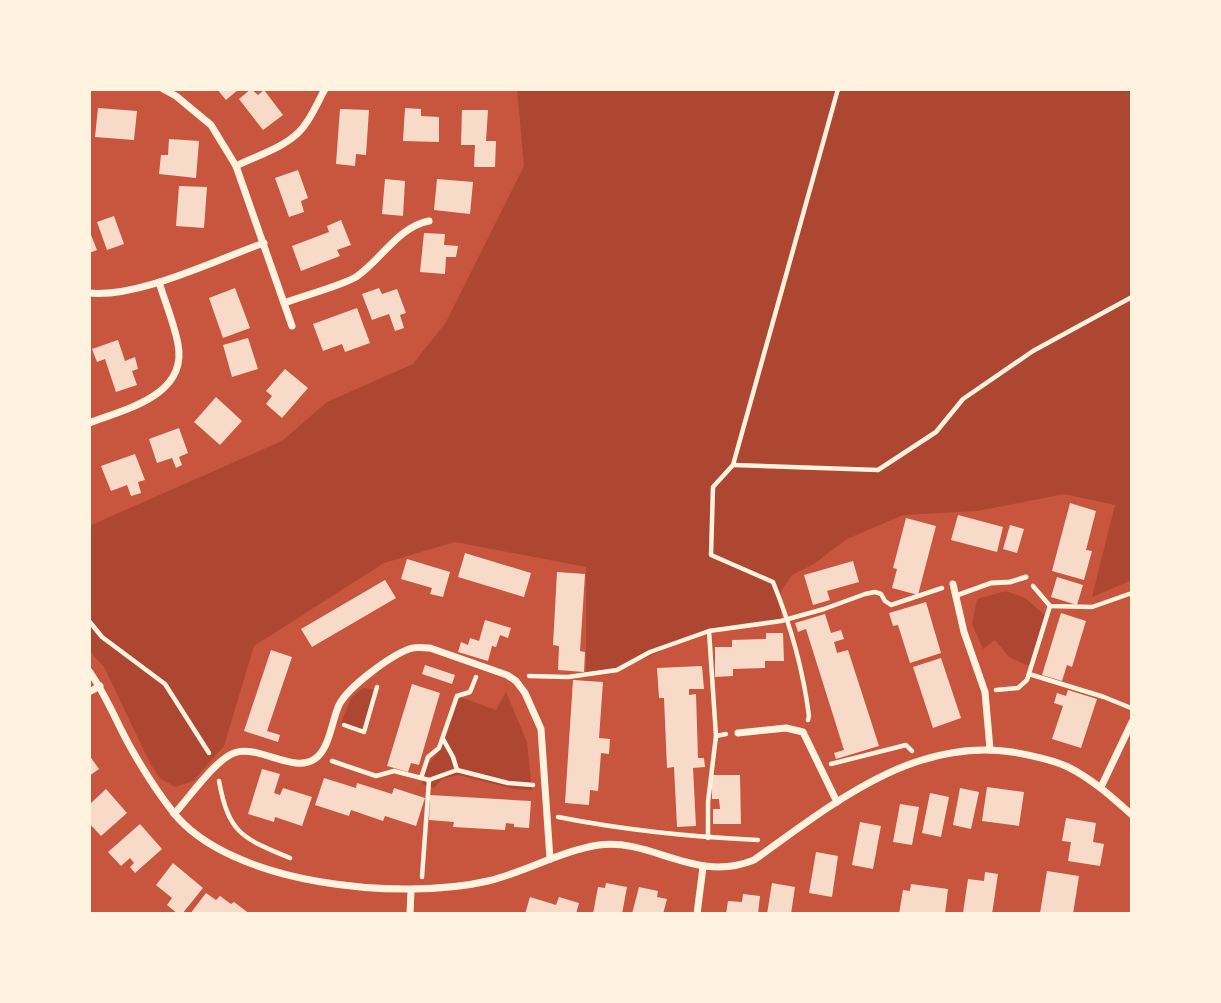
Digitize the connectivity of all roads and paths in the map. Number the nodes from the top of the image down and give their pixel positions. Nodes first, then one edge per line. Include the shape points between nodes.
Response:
1 (163, 89) edge
2 (325, 89) edge
3 (838, 89) edge
4 (236, 166) junction
5 (429, 221) dead end
6 (264, 243) junction
7 (159, 282) junction
8 (89, 293) edge
9 (1132, 297) edge
10 (284, 303) junction
11 (292, 326) dead end
12 (89, 423) edge
13 (733, 465) junction
14 (1026, 577) joint
15 (953, 584) joint
16 (1132, 593) edge
17 (955, 596) junction
18 (1050, 606) junction
19 (788, 619) junction
20 (89, 621) edge
21 (709, 631) junction
22 (384, 665) junction
23 (480, 666) junction
24 (89, 671) edge
25 (1029, 674) junction
26 (507, 675) junction
27 (100, 686) junction
28 (89, 692) edge
29 (985, 692) junction
30 (1132, 708) edge
31 (333, 720) junction
32 (1132, 722) edge
33 (803, 732) junction
34 (738, 733) joint
35 (716, 736) junction
36 (442, 739) junction
37 (990, 749) junction
38 (318, 755) junction
39 (920, 761) junction
40 (216, 766) junction
41 (820, 767) junction
42 (457, 770) junction
43 (421, 778) junction
44 (429, 780) junction
45 (545, 786) junction
46 (1101, 787) junction
47 (837, 802) junction
48 (174, 814) junction
49 (547, 815) junction
50 (1132, 815) edge
51 (708, 838) junction
52 (780, 842) junction
53 (550, 859) junction
54 (703, 867) junction
55 (303, 878) junction
56 (422, 889) junction
57 (411, 891) junction
58 (410, 914) edge
59 (697, 914) edge

1 - 4 street via 211,125
2 - 4 street via 299,133
3 - 13 path
4 - 6 street
5 - 10 street via 408,230 355,277
6 - 7 street
6 - 10 street
7 - 8 street via 108,295
7 - 12 street via 178,344 176,369 159,394
9 - 13 path via 1033,351 963,399 936,432 878,470
10 - 11 street
13 - 19 path via 713,487 711,555 772,582
14 - 17 lane
14 - 18 path
15 - 17 street
15 - 19 path via 891,605 881,594 865,594
16 - 18 path via 1092,607
17 - 29 street
18 - 25 path
19 - 21 path
19 - 33 path via 808,703
20 - 40 path via 102,637 165,684
21 - 26 path via 650,652 617,670 568,677
21 - 35 path
22 - 23 street via 417,647
22 - 31 street via 345,695
22 - 31 path via 364,732
23 - 26 street
23 - 36 path via 470,692 457,696
24 - 27 street
25 - 29 path via 1018,688
25 - 30 path
26 - 45 street via 525,693 541,729
27 - 28 street
27 - 48 street via 133,751
29 - 37 street
31 - 38 street
32 - 46 street
33 - 34 street via 786,727
33 - 41 street
34 - 35 path
35 - 51 path
36 - 42 path
36 - 43 path via 428,757
37 - 39 street via 961,750
37 - 46 street via 1067,766
38 - 40 street via 299,764 249,751 233,754
38 - 43 path via 376,776 394,771
39 - 41 path via 906,745
39 - 47 street via 890,771
40 - 48 street
40 - 55 path via 230,822 246,839 293,860
41 - 47 street
42 - 44 path
42 - 45 path via 508,783
43 - 44 path
44 - 56 path
45 - 49 street
46 - 50 street
47 - 52 street
48 - 55 street via 231,856
49 - 51 path
49 - 53 street
51 - 52 path
52 - 54 street via 744,864
53 - 54 street via 609,844
53 - 56 street via 488,881
54 - 59 street
55 - 57 street
56 - 57 street
57 - 58 street

